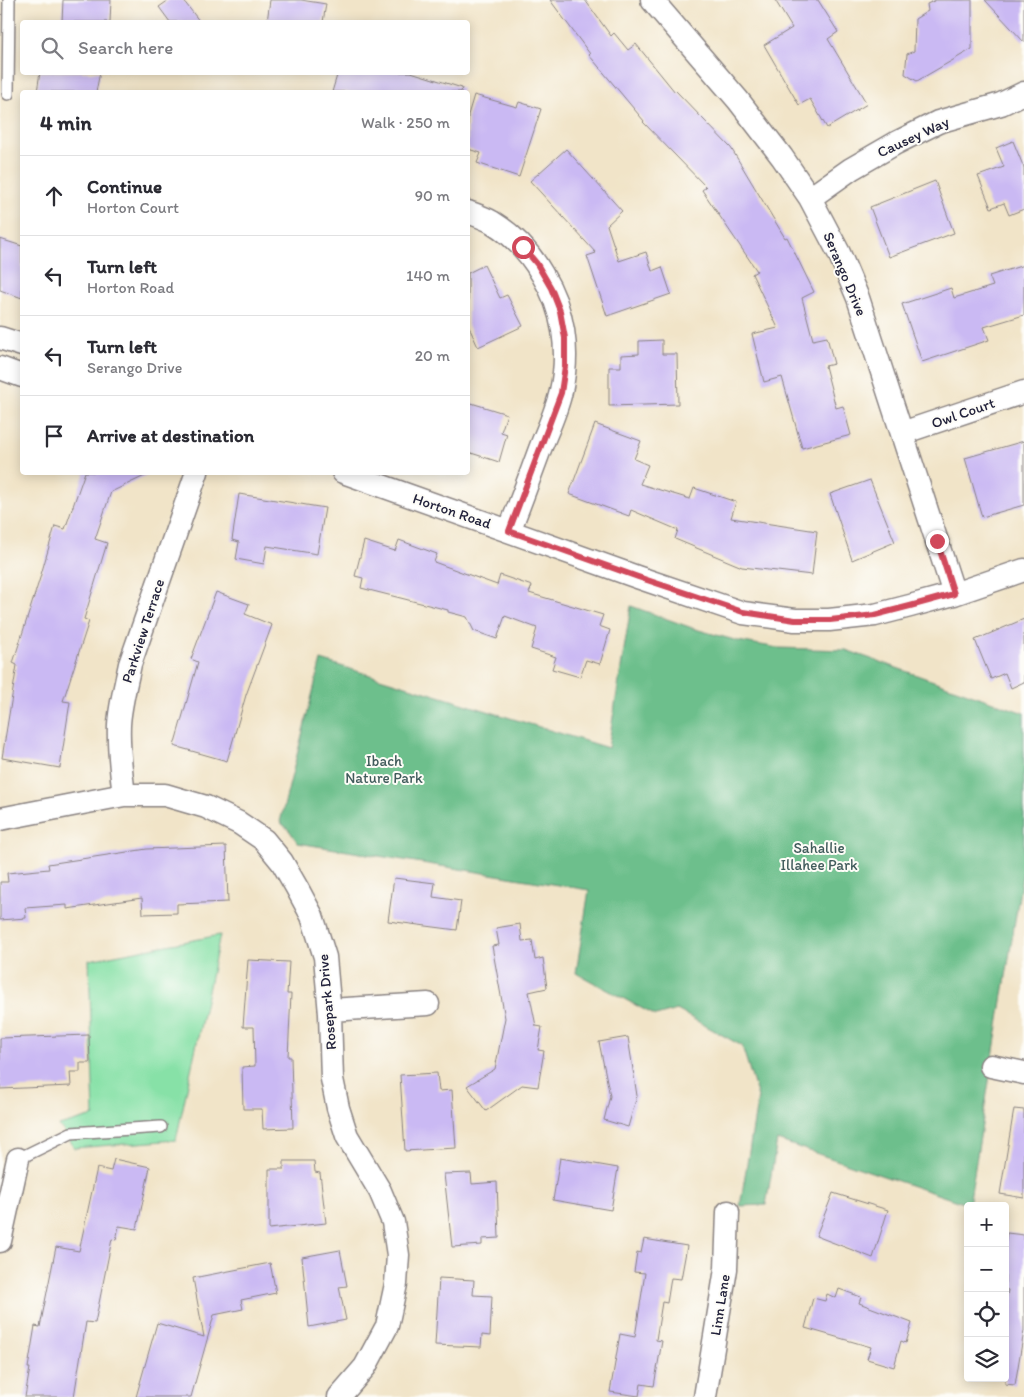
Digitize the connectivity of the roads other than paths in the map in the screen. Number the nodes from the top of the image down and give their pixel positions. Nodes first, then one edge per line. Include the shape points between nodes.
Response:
1 (9, 0) edge
2 (652, 0) edge
3 (1024, 93) edge
4 (8, 94) dead end
5 (810, 198) junction
6 (470, 213) edge
7 (0, 338) edge
8 (20, 345) edge
9 (0, 368) edge
10 (20, 375) edge
11 (1024, 392) edge
12 (902, 433) junction
13 (196, 475) edge
14 (351, 475) edge
15 (509, 531) junction
16 (1024, 570) edge
17 (954, 594) junction
18 (124, 795) junction
19 (0, 819) edge
20 (428, 1004) dead end
21 (330, 1010) junction
22 (991, 1066) dead end
23 (1024, 1073) edge
24 (161, 1127) dead end
25 (18, 1159) joint
26 (728, 1212) dead end
27 (0, 1241) edge
28 (339, 1397) edge
29 (705, 1397) edge

1 - 4 lane
2 - 5 street, Serango Drive via 770,140
3 - 5 street, Causey Way via 1001,104 938,122 851,169
5 - 12 street, Serango Drive via 858,298
6 - 15 street via 491,221 509,234 537,264 560,311 565,338 561,393
7 - 8 street
9 - 10 street
11 - 12 street, Owl Court
12 - 17 street, Serango Drive
13 - 18 street, Parkview Terrace via 130,664 123,695 119,724
14 - 15 street, Horton Road
15 - 17 street, Horton Road via 743,612 795,620 875,615
16 - 17 street, Horton Road
18 - 19 street, Rosepark Drive
18 - 21 street, Rosepark Drive via 165,796 206,807 264,840 282,862 312,916 325,956
20 - 21 street
21 - 28 street, Rosepark Drive via 332,1079 338,1108 347,1136 380,1192 392,1222 398,1255 387,1326 365,1367
22 - 23 street
24 - 25 lane via 71,1133
25 - 27 street
26 - 29 street, Linn Lane via 726,1269

